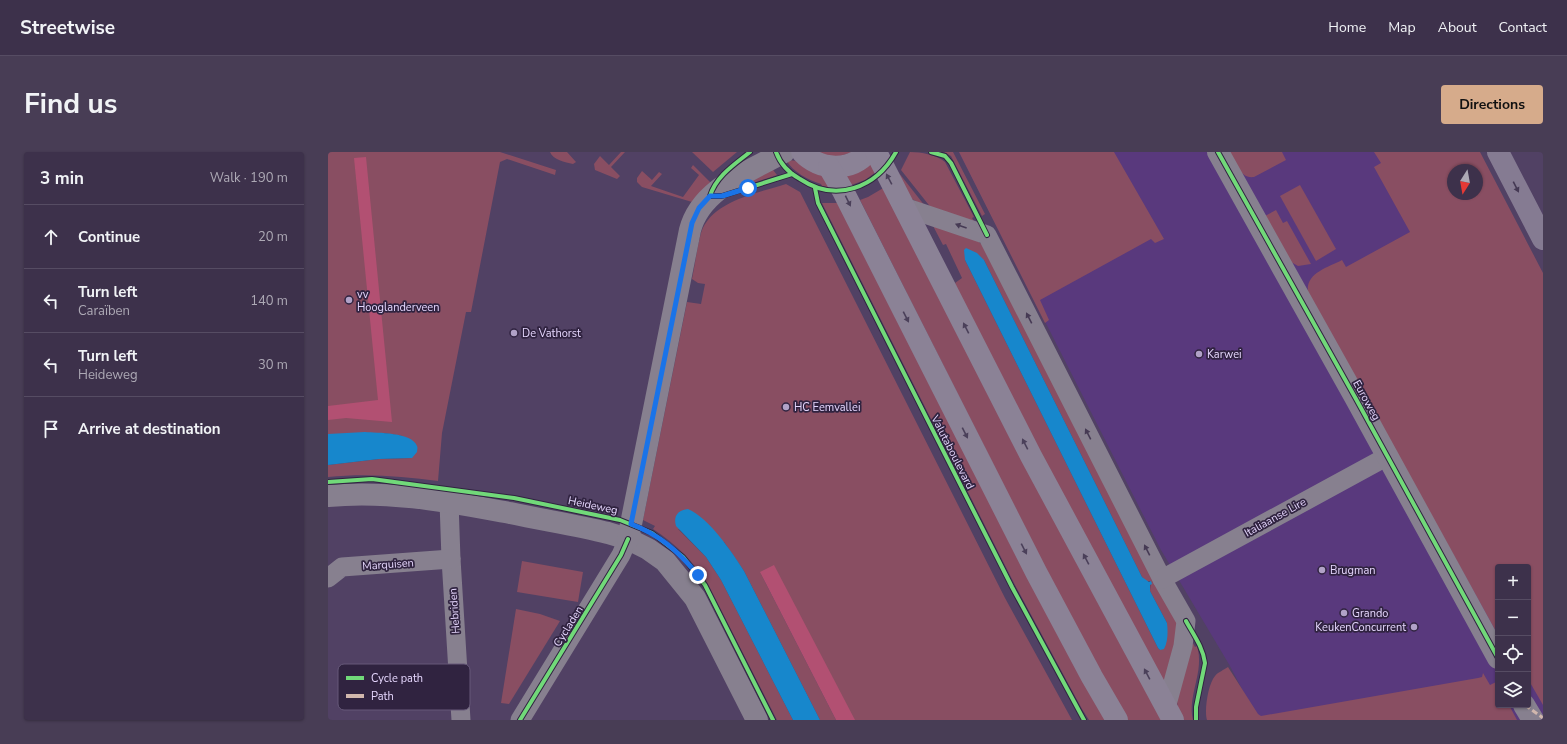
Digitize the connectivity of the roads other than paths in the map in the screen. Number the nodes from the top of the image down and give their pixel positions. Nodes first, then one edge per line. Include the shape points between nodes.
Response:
1 (784, 152) edge
2 (802, 152) edge
3 (868, 152) edge
4 (876, 152) edge
5 (1218, 152) edge
6 (1498, 152) edge
7 (829, 167) junction
8 (904, 207) junction
9 (1543, 239) edge
10 (1388, 456) junction
11 (328, 496) edge
12 (449, 502) junction
13 (628, 539) junction
14 (451, 559) junction
15 (328, 578) edge
16 (1162, 579) junction
17 (1495, 652) edge
18 (458, 664) edge
19 (1526, 708) edge
20 (460, 710) edge
21 (1169, 714) edge
22 (461, 720) edge
23 (520, 720) edge
24 (757, 720) edge
25 (1118, 720) edge
26 (1533, 720) edge

1 - 13 street via 714,192 699,208 692,223
2 - 7 main road via 812,161
3 - 7 main road via 855,163
8 -> 4 main road
5 - 10 street, Euroweg
6 -> 9 highway
7 -> 25 main road, Valutaboulevard via 1036,572
16 -> 8 street via 986,235
21 -> 8 main road via 1031,456
10 - 16 street, Italiaanse Lire
10 - 17 street, Euroweg
11 - 12 street via 396,495
12 - 13 street via 600,531
12 - 14 street, Hebriden
13 - 23 street, Cycladen via 622,555
13 - 24 street via 648,548 665,561 695,598
14 - 15 street, Marquisen via 342,567
14 - 18 street, Hebriden
16 - 21 street via 1186,621 1184,646
19 - 26 street
20 - 22 street, Hebriden

